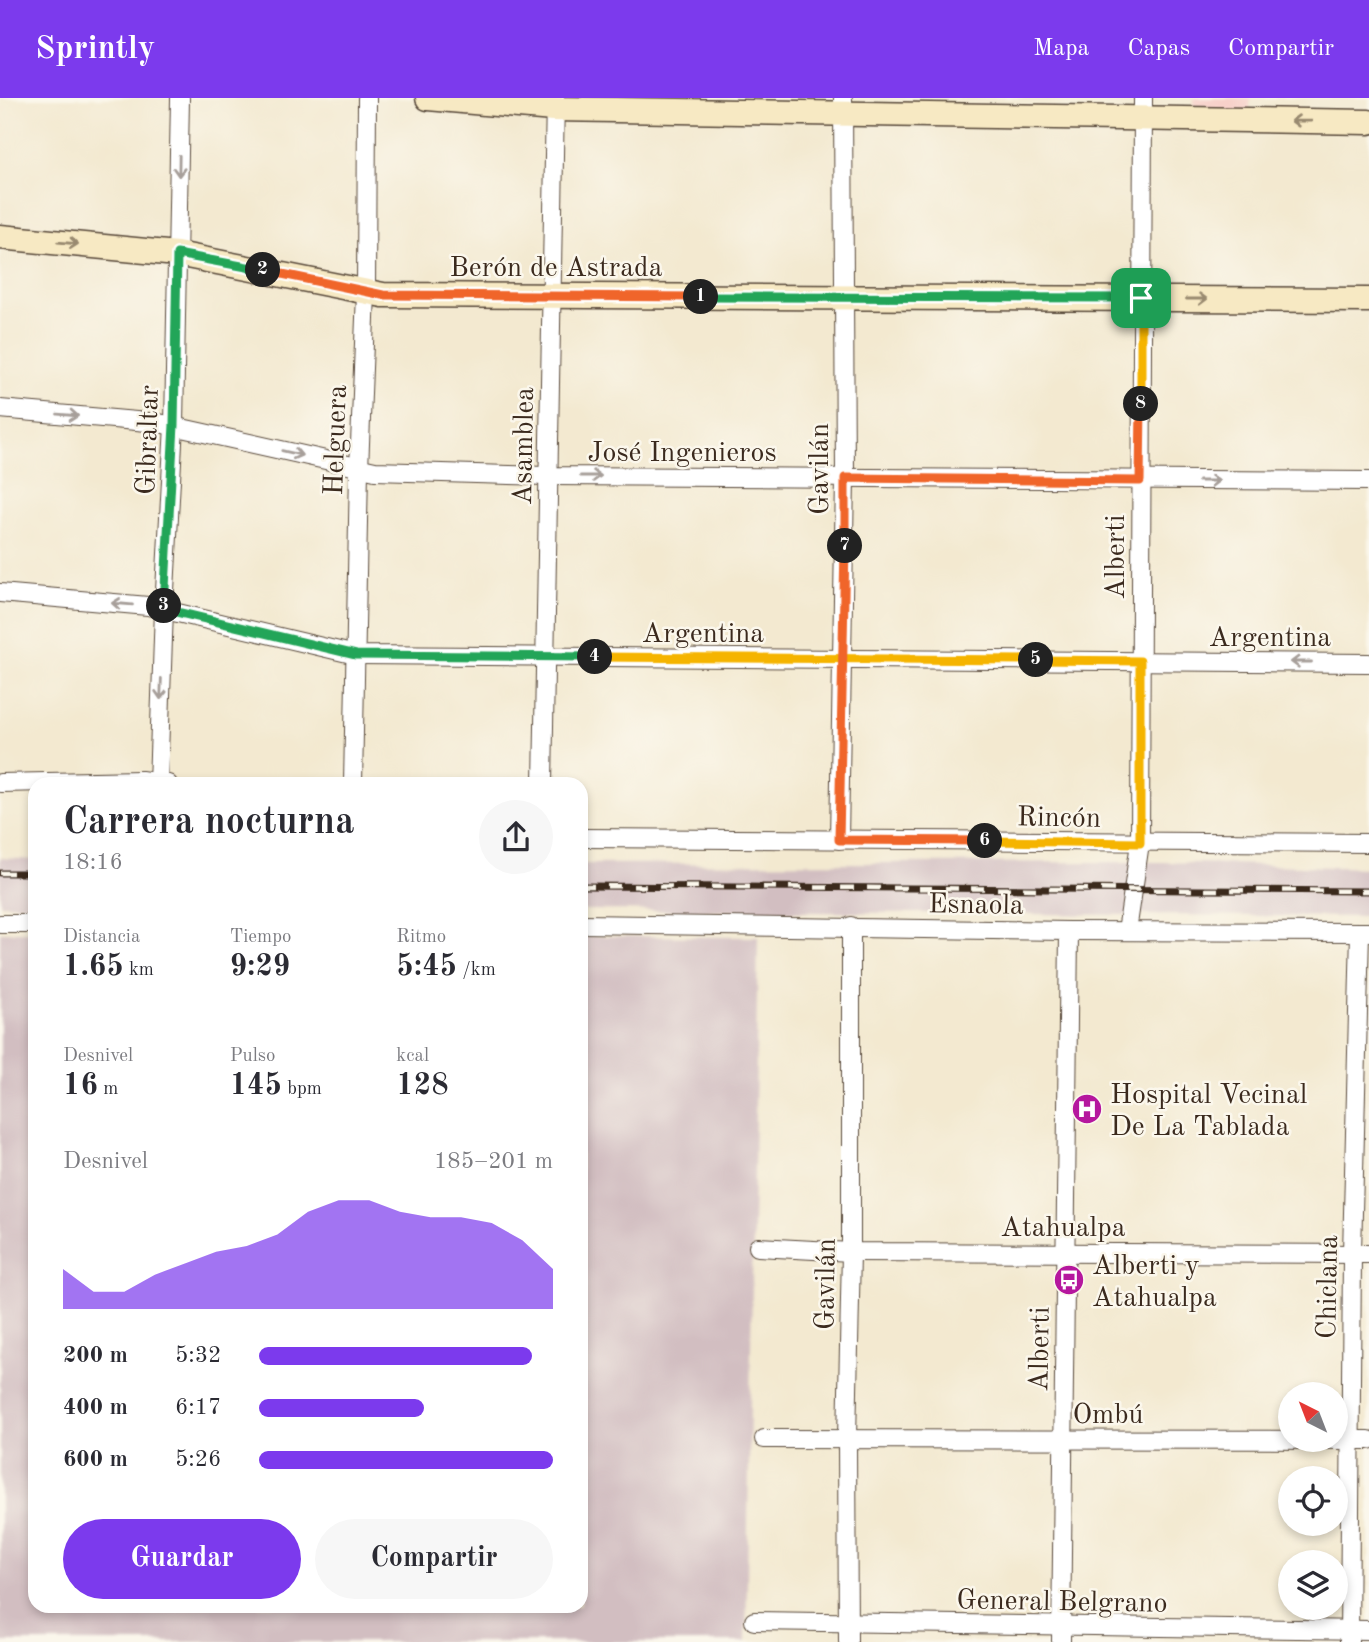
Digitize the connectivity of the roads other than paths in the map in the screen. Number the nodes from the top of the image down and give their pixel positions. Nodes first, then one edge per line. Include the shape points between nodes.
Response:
1 (180, 98) edge
2 (367, 98) edge
3 (428, 98) edge
4 (554, 103) edge
5 (753, 105) edge
6 (843, 106) edge
7 (1143, 108) edge
8 (1369, 122) edge
9 (0, 237) edge
10 (177, 254) junction
11 (366, 293) junction
12 (551, 295) junction
13 (843, 298) junction
14 (1141, 298) junction
15 (1369, 300) edge
16 (0, 408) edge
17 (174, 425) junction
18 (359, 469) junction
19 (547, 476) junction
20 (845, 478) junction
21 (1140, 481) junction
22 (1369, 481) edge
23 (0, 593) edge
24 (164, 609) junction
25 (356, 655) junction
26 (544, 657) junction
27 (844, 659) junction
28 (1140, 661) junction
29 (1369, 663) edge
30 (161, 777) edge
31 (353, 777) edge
32 (543, 777) edge
33 (28, 782) edge
34 (0, 783) edge
35 (588, 838) edge
36 (839, 840) junction
37 (1140, 843) junction
38 (1369, 843) edge
39 (0, 924) edge
40 (28, 924) edge
41 (588, 924) edge
42 (851, 926) junction
43 (1127, 930) junction
44 (1069, 931) junction
45 (1364, 932) edge
46 (758, 1247) dead end
47 (851, 1252) junction
48 (1066, 1252) junction
49 (1361, 1253) edge
50 (764, 1439) dead end
51 (847, 1439) junction
52 (1062, 1439) junction
53 (1369, 1440) edge
54 (1350, 1441) junction
55 (754, 1621) dead end
56 (1369, 1630) edge
57 (848, 1633) edge
58 (1061, 1634) edge
59 (1349, 1636) edge

1 -> 10 street, Gibraltar
2 - 11 street, Helguera
3 - 4 street
4 - 5 street
4 - 12 street, Asamblea
5 - 6 street
6 - 7 street
6 - 13 street, Gavilán
8 -> 7 street
7 - 14 street, Alberti
9 -> 10 street, Berón de Astrada
10 - 11 street, Berón de Astrada
10 - 17 street, Gibraltar
11 - 12 street, Berón de Astrada
11 - 18 street, Helguera
12 - 13 street, Berón de Astrada
12 - 19 street, Asamblea
13 - 14 street, Berón de Astrada
13 - 20 street, Gavilán
14 -> 15 street, Berón de Astrada
14 - 21 street, Alberti
16 -> 17 street, José Ingenieros
17 -> 18 street, José Ingenieros
17 - 24 street, Gibraltar
18 - 19 street, José Ingenieros
18 - 25 street, Helguera
19 -> 20 street, José Ingenieros
19 - 26 street, Asamblea
20 - 21 street, José Ingenieros
20 - 27 street, Gavilán
21 -> 22 street, José Ingenieros
21 - 28 street, Alberti
24 -> 23 street, Argentina
24 - 25 street, Argentina
24 -> 30 street, Gibraltar
25 - 26 street, Argentina
25 - 31 street, Helguera
26 - 27 street, Argentina
26 - 32 street, Asamblea
27 - 28 street, Argentina
27 - 36 street, Gavilán
29 -> 28 street, Argentina
28 - 37 street, Alberti
33 - 34 street
35 - 36 street, Rincón
36 - 37 street, Rincón
37 - 38 street, Rincón
37 - 43 street, Alberti
39 - 40 street
41 - 42 street, Esnaola
42 - 44 street, Esnaola
42 - 47 street, Gavilán
43 - 44 street, Esnaola
43 - 45 street, Esnaola
44 - 48 street, Alberti
45 - 49 street, Chiclana
46 - 47 street, Atahualpa
47 - 48 street, Atahualpa
47 - 51 street, Gavilán
48 - 49 street, Atahualpa
48 - 52 street, Alberti
49 - 54 street, Chiclana
50 - 51 street, Ombú
51 - 52 street, Ombú
51 - 57 street, Gavilán
52 - 54 street, Ombú
52 - 58 street, Alberti
53 - 54 street, Ombú
54 - 59 street, Chiclana
55 - 57 street, General Belgrano
56 - 59 street, General Belgrano
57 - 58 street, General Belgrano
58 - 59 street, General Belgrano

